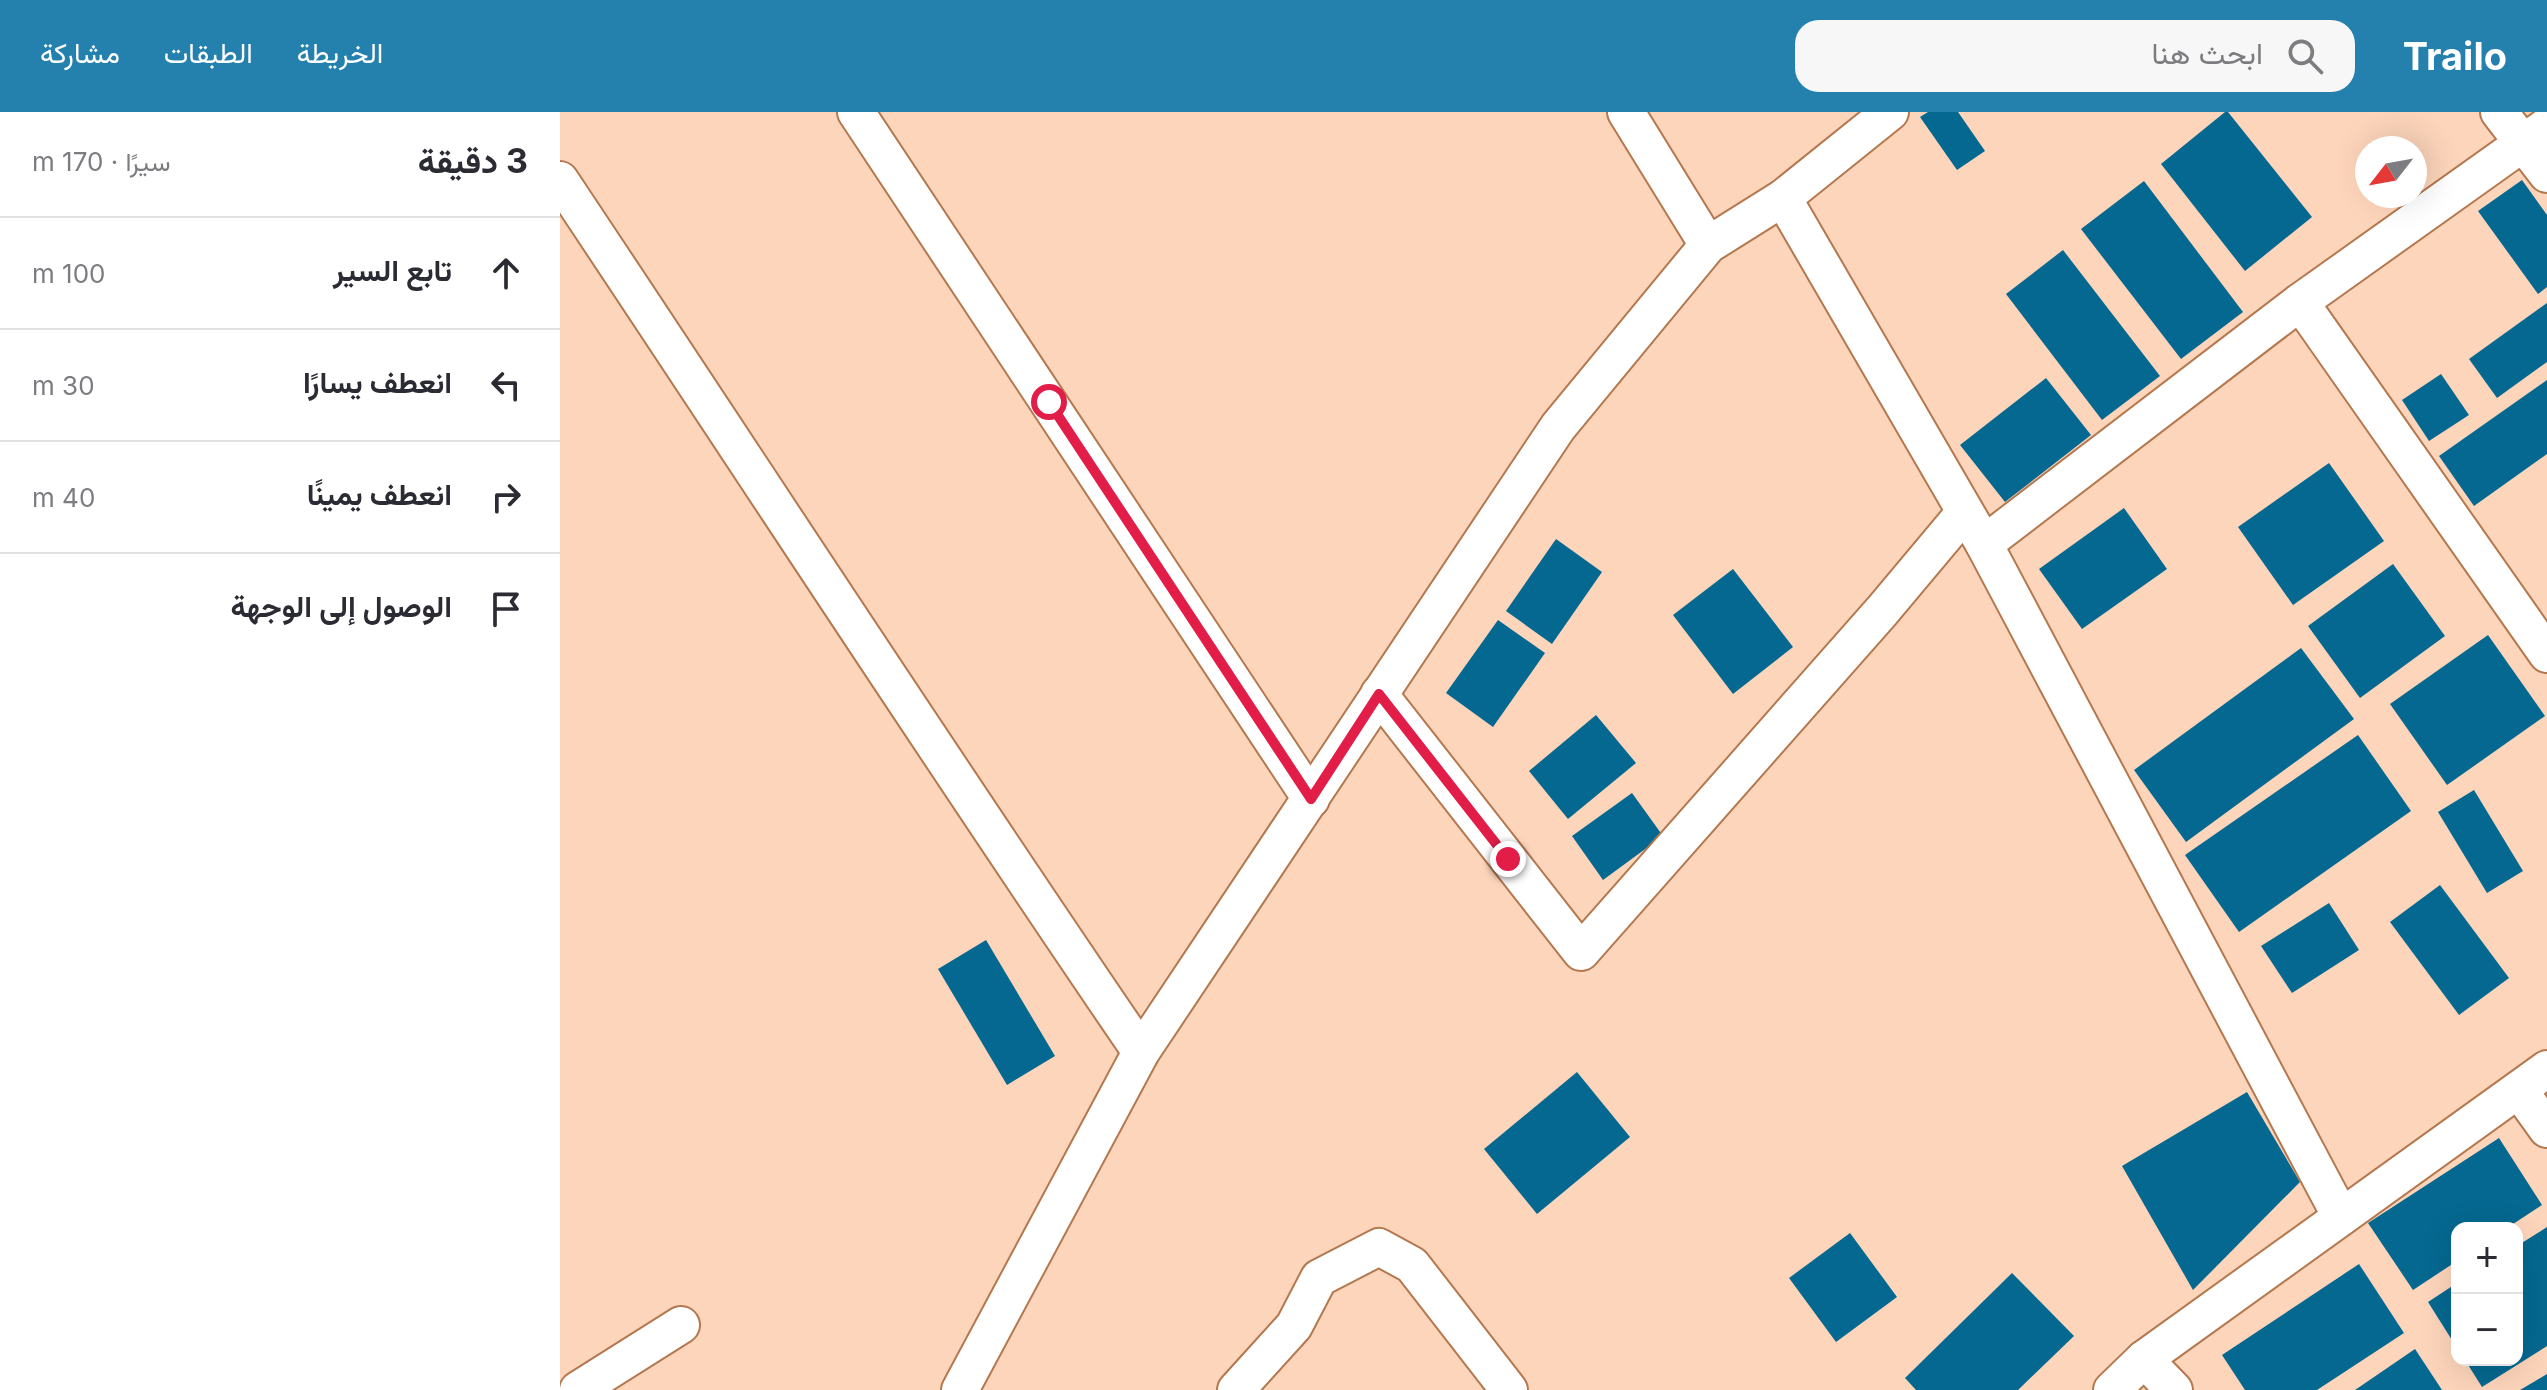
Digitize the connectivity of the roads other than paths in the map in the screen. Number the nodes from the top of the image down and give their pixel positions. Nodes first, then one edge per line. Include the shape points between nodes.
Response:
1 (856, 112) edge
2 (1626, 112) edge
3 (1890, 112) edge
4 (2499, 112) edge
5 (2536, 135) edge
6 (2547, 174) edge
7 (560, 180) edge
8 (1783, 198) junction
9 (1708, 245) junction
10 (2300, 302) junction
11 (1965, 512) junction
12 (1984, 544) junction
13 (2547, 654) edge
14 (1379, 694) junction
15 (1311, 799) junction
16 (1141, 1052) junction
17 (2533, 1079) edge
18 (2547, 1129) edge
19 (2341, 1217) junction
20 (681, 1325) dead end
21 (2144, 1359) junction
22 (560, 1380) edge
23 (566, 1390) edge
24 (578, 1390) edge
25 (960, 1390) edge
26 (1236, 1390) edge
27 (1509, 1390) edge
28 (2112, 1390) edge
29 (2174, 1390) edge

1 - 15 street
2 - 9 street
3 - 8 street
4 - 5 street
5 - 6 street
5 - 10 street
7 - 16 street
8 - 9 street
8 - 11 street
9 - 14 street via 1558,427
10 - 12 street
10 - 13 street
11 - 12 street
11 - 14 street via 1581,952
12 - 19 street
14 - 15 street
15 - 16 street
16 - 25 street
17 - 18 street
17 - 19 street
19 - 21 street
20 - 24 street
21 - 28 street
21 - 29 street
22 - 23 street
26 - 27 street via 1294,1326 1319,1278 1379,1247 1412,1265

